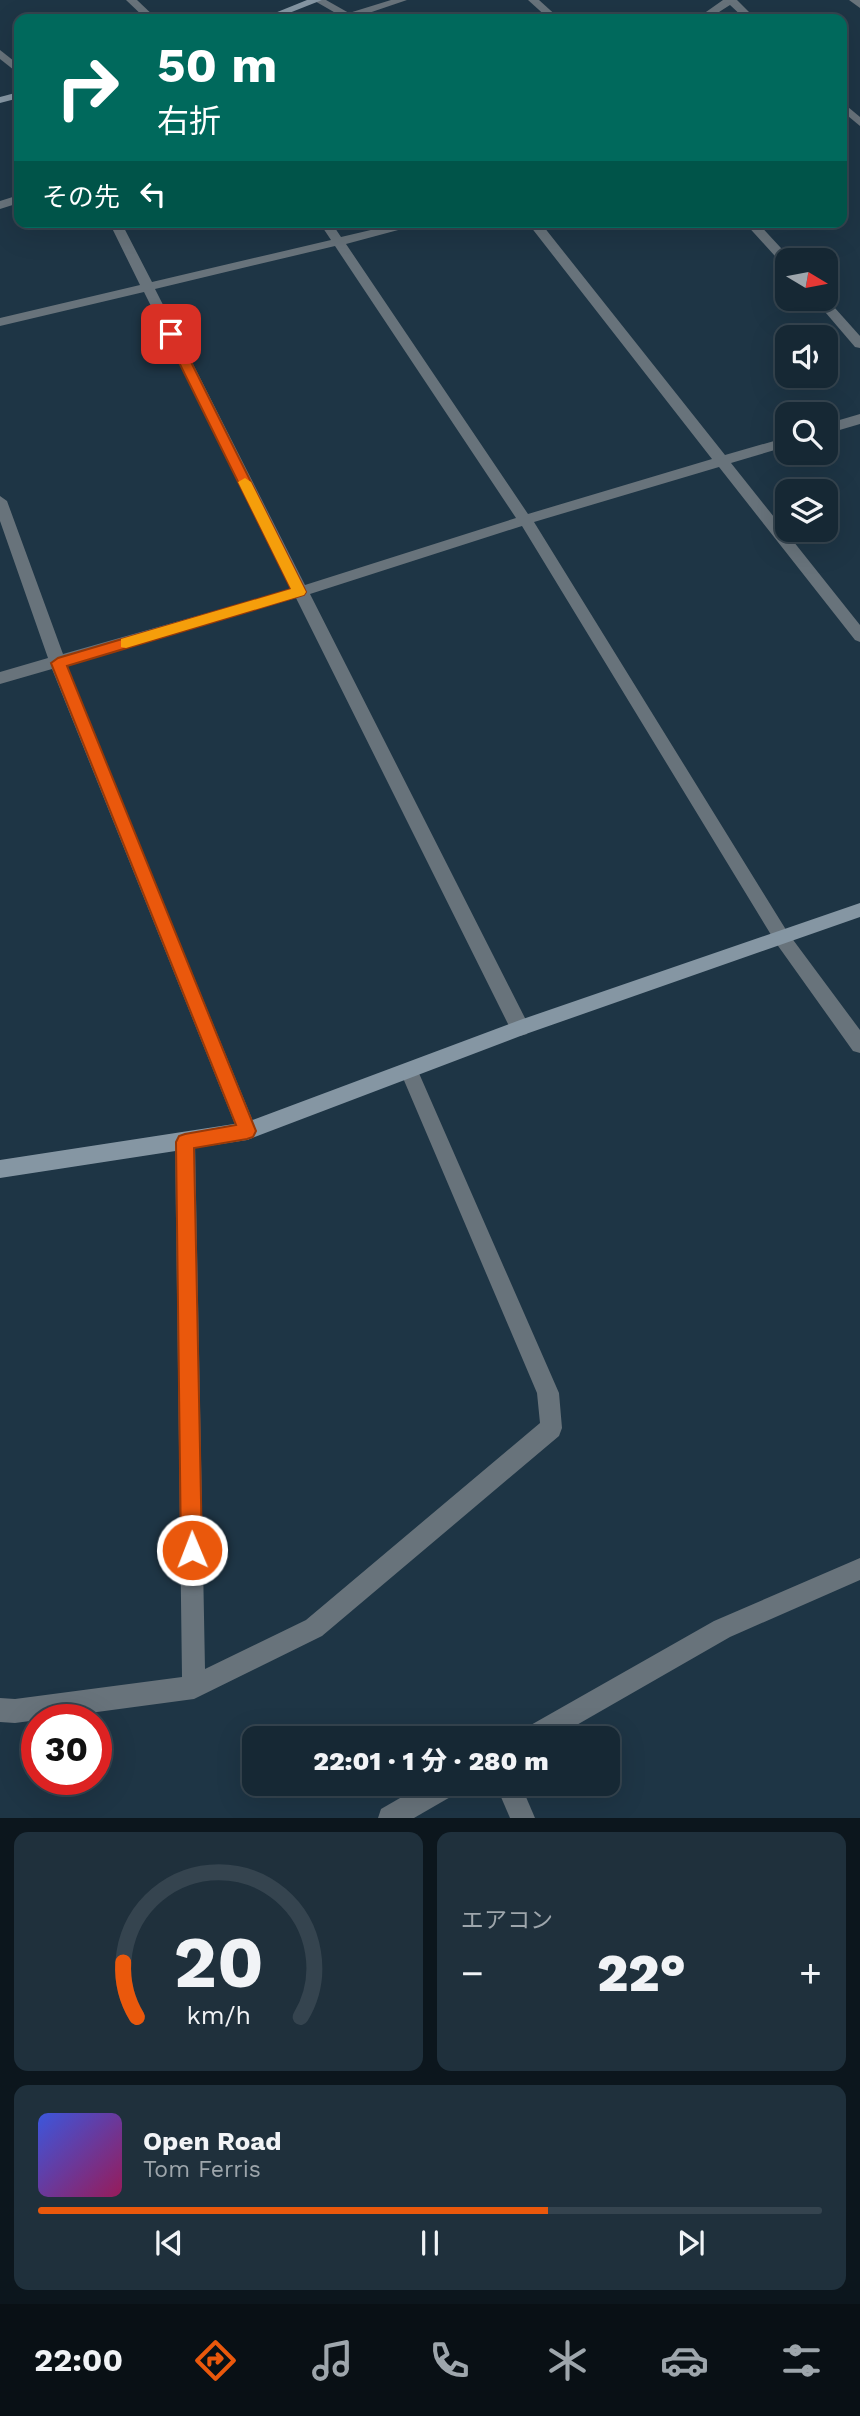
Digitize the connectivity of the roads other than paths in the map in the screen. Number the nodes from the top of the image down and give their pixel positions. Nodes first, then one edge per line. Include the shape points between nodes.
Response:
1 (131, 0) edge
2 (317, 0) edge
3 (402, 0) edge
4 (533, 0) edge
5 (730, 0) edge
6 (854, 0) edge
7 (860, 5) edge
8 (146, 14) edge
9 (279, 14) edge
10 (343, 14) edge
11 (362, 14) edge
12 (549, 14) edge
13 (709, 14) edge
14 (745, 14) edge
15 (0, 53) edge
16 (14, 66) edge
17 (118, 228) edge
18 (329, 228) edge
19 (397, 228) edge
20 (538, 228) edge
21 (756, 228) edge
22 (338, 242) junction
23 (775, 249) edge
24 (147, 287) junction
25 (832, 312) edge
26 (0, 321) edge
27 (860, 344) edge
28 (860, 419) edge
29 (838, 425) edge
30 (775, 445) edge
31 (723, 460) junction
32 (0, 501) edge
33 (525, 520) junction
34 (299, 592) junction
35 (860, 636) edge
36 (58, 663) junction
37 (0, 678) edge
38 (860, 910) edge
39 (782, 938) junction
40 (520, 1028) junction
41 (860, 1045) edge
42 (410, 1071) junction
43 (247, 1131) junction
44 (185, 1142) junction
45 (0, 1169) edge
46 (860, 1569) edge
47 (194, 1687) junction
48 (0, 1710) edge
49 (551, 1726) edge
50 (428, 1796) edge
51 (513, 1796) edge
52 (390, 1818) edge
53 (523, 1818) edge

1 - 8 street
2 - 9 street
2 - 10 street
3 - 11 street
4 - 12 street
5 - 13 street
5 - 14 street
6 - 7 street
15 - 16 street
17 - 24 street
18 - 22 street
19 - 22 street
20 - 31 street
21 - 23 street
22 - 24 street
22 - 33 street
24 - 26 street
24 - 34 street
25 - 27 street
28 - 29 street
30 - 31 street
31 - 33 street
31 - 35 street
32 - 36 street
33 - 34 street
33 - 39 street
34 - 36 street
34 - 40 street
36 - 37 street
36 - 43 street
38 - 39 street
39 - 40 street
39 - 41 street
40 - 42 street
42 - 43 street
42 - 47 street via 548,1393 551,1428 314,1628
43 - 44 street
44 - 45 street
44 - 47 street
46 - 49 street via 722,1629
47 - 48 street
50 - 52 street
51 - 53 street

